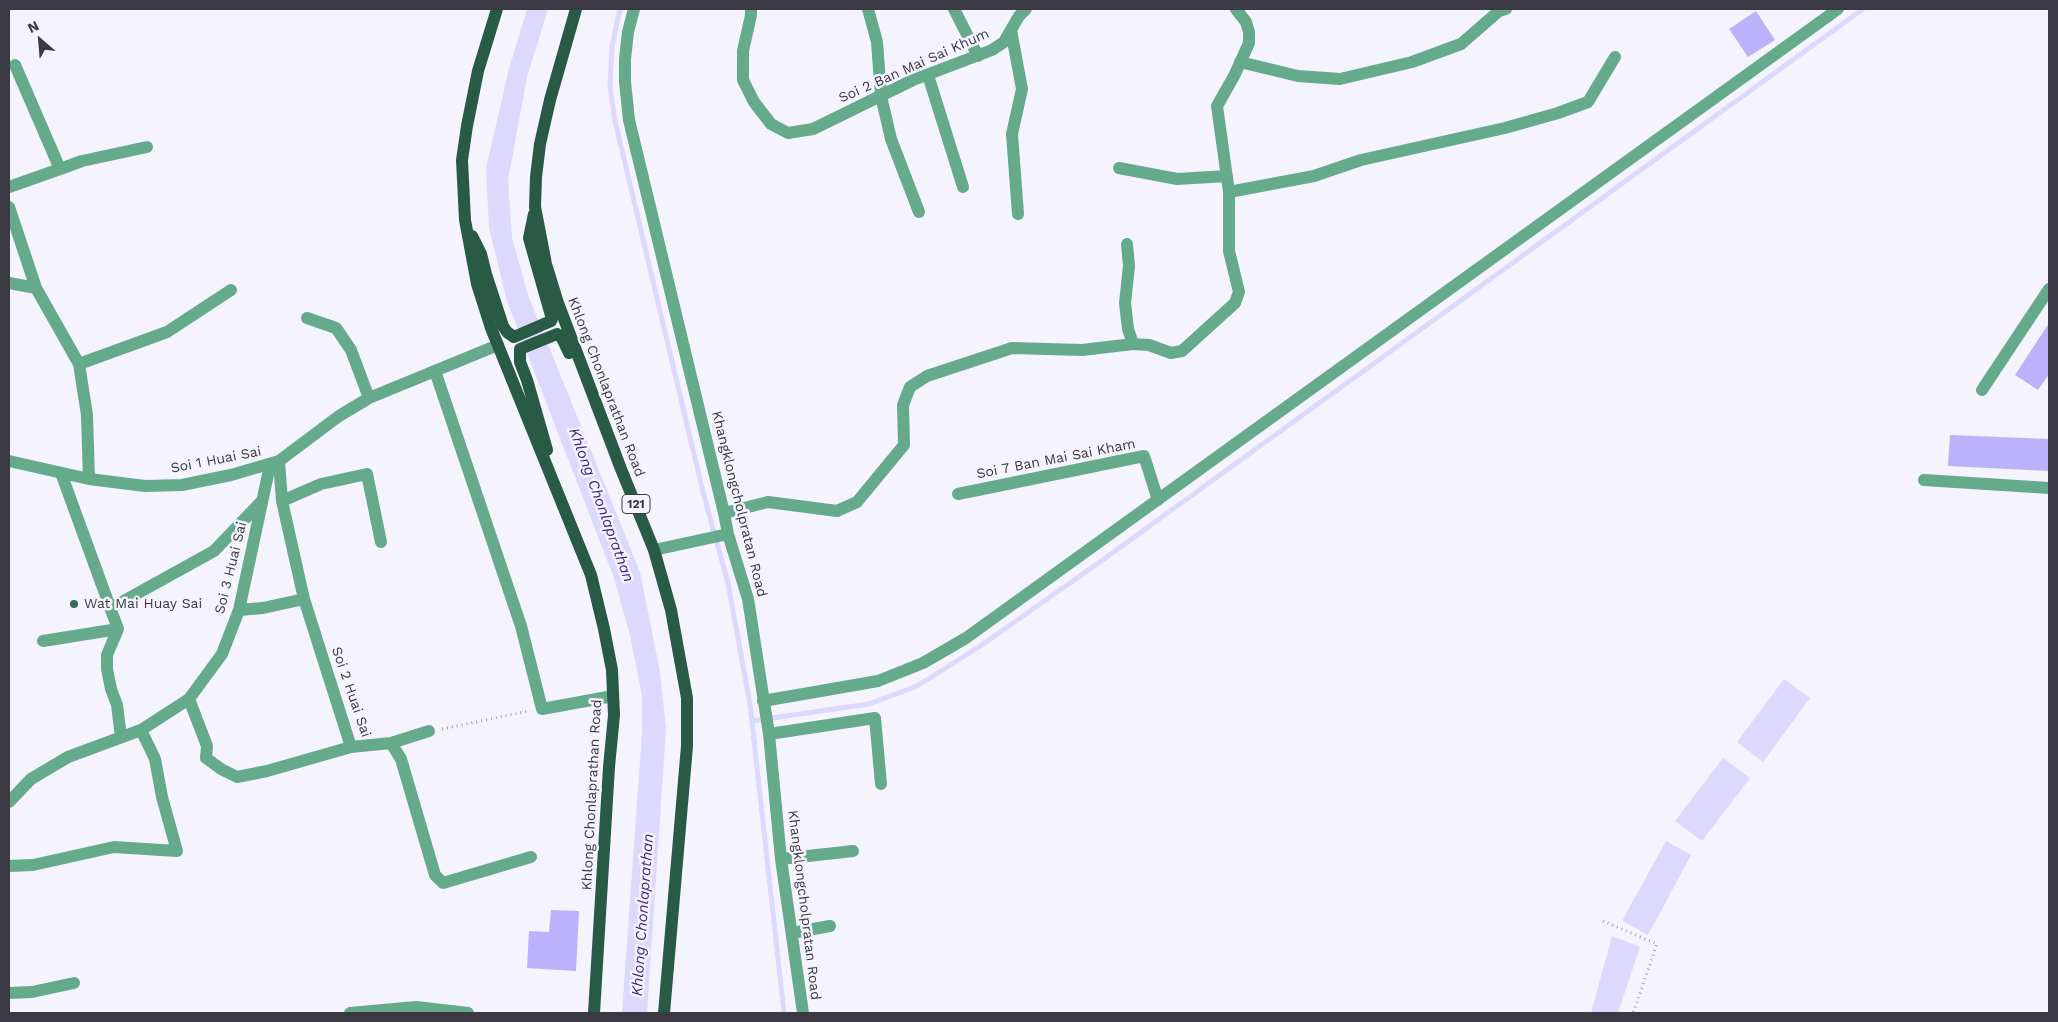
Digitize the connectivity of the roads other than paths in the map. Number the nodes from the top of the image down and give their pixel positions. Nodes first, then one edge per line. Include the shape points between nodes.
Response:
1 (498, 9) edge
2 (576, 9) edge
3 (634, 9) edge
4 (751, 9) edge
5 (868, 9) edge
6 (954, 9) edge
7 (1026, 9) edge
8 (1236, 9) edge
9 (1506, 9) edge
10 (1838, 9) edge
11 (1011, 30) junction
12 (978, 56) junction
13 (1615, 56) dead end
14 (1240, 62) junction
15 (15, 65) dead end
16 (928, 75) junction
17 (881, 96) junction
18 (147, 147) dead end
19 (1119, 168) dead end
20 (60, 169) junction
21 (1227, 176) junction
22 (9, 187) edge
23 (963, 187) dead end
24 (1229, 192) junction
25 (535, 207) junction
26 (9, 208) edge
27 (918, 212) dead end
28 (1018, 214) dead end
29 (465, 220) junction
30 (1127, 244) dead end
31 (9, 283) edge
32 (36, 288) junction
33 (2049, 289) edge
34 (230, 290) dead end
35 (307, 318) dead end
36 (552, 328) junction
37 (1133, 344) junction
38 (498, 345) junction
39 (79, 364) junction
40 (435, 371) junction
41 (1982, 390) dead end
42 (369, 398) junction
43 (9, 461) edge
44 (275, 463) junction
45 (621, 469) junction
46 (61, 472) junction
47 (89, 479) junction
48 (1924, 480) dead end
49 (555, 487) junction
50 (2049, 488) edge
51 (958, 494) dead end
52 (1158, 500) junction
53 (282, 501) junction
54 (261, 502) junction
55 (724, 513) junction
56 (724, 535) junction
57 (381, 542) dead end
58 (654, 550) junction
59 (304, 599) junction
60 (111, 608) junction
61 (239, 610) junction
62 (118, 630) junction
63 (43, 641) dead end
64 (613, 696) junction
65 (189, 698) junction
66 (764, 701) junction
67 (769, 729) junction
68 (141, 730) junction
69 (429, 731) road end
70 (121, 737) junction
71 (391, 743) junction
72 (350, 747) junction
73 (881, 784) dead end
74 (9, 802) edge
75 (852, 850) dead end
76 (531, 857) dead end
77 (781, 859) junction
78 (9, 866) edge
79 (830, 926) dead end
80 (792, 933) junction
81 (74, 984) dead end
82 (9, 994) edge
83 (350, 1013) edge
84 (468, 1013) edge
85 (594, 1013) edge
86 (664, 1013) edge
87 (803, 1013) edge

1 - 29 main road, Khlong Chonlaprathan Road via 478,72 467,126 462,160
2 - 25 main road, Khlong Chonlaprathan Road / 121 via 540,144
3 - 55 street, Khangklongcholpratan Road via 625,59 629,120
4 - 17 street, Soi 2 Ban Mai Sai Khum via 743,50 743,80 754,102 771,124 788,133 812,129
5 - 17 street via 877,42
6 - 12 street
7 - 11 street, Soi 2 Ban Mai Sai Khum
8 - 14 street via 1249,32 1249,43
9 - 14 street via 1499,11 1460,44 1412,62 1340,79 1298,76
10 - 52 street
11 - 12 street, Soi 2 Ban Mai Sai Khum via 1004,42
11 - 28 street via 1022,89 1012,134
12 - 16 street, Soi 2 Ban Mai Sai Khum
13 - 24 street via 1588,102 1558,113 1361,160 1314,176
14 - 21 street via 1217,106
15 - 20 street
16 - 17 street, Soi 2 Ban Mai Sai Khum
16 - 23 street
17 - 27 street via 891,139
18 - 20 street
19 - 21 street via 1178,179
20 - 22 street
21 - 24 street
24 - 37 street via 1229,251 1239,292 1235,304 1182,351 1171,354 1148,345
25 - 36 main road via 529,238
25 - 45 main road, Khlong Chonlaprathan Road / 121 via 546,264 558,303
26 - 32 street
29 - 36 main road via 481,254 507,332 514,337
29 - 38 main road, Khlong Chonlaprathan Road via 477,284
30 - 37 street via 1125,303
31 - 32 street
32 - 39 street
33 - 41 street
34 - 39 street via 167,332
35 - 42 street via 336,328 351,350
36 - 45 main road via 562,338
36 - 49 main road via 520,349 520,362 545,441
37 - 55 street via 1082,350 1012,348 927,376 910,387 903,405 904,445 857,502 837,511 768,502
38 - 40 street, Soi 1 Huai Sai
38 - 49 main road, Khlong Chonlaprathan Road
39 - 47 street via 87,415
40 - 42 street, Soi 1 Huai Sai
40 - 64 street via 521,626 542,709
42 - 44 street, Soi 1 Huai Sai
43 - 46 street, Soi 1 Huai Sai
44 - 47 street, Soi 1 Huai Sai via 182,485 145,486
44 - 53 street, Soi 2 Huai Sai
44 - 54 street, Soi 3 Huai Sai
45 - 58 main road, Khlong Chonlaprathan Road / 121
46 - 47 street, Soi 1 Huai Sai
46 - 60 street
48 - 50 street
49 - 64 main road, Khlong Chonlaprathan Road via 590,576 612,670
51 - 52 street, Soi 7 Ban Mai Sai Kham via 1144,456
52 - 66 street via 966,638 924,663 878,681
53 - 57 street via 322,484 367,474
53 - 59 street, Soi 2 Huai Sai
54 - 60 street via 214,551
54 - 61 street, Soi 3 Huai Sai
55 - 56 street, Khangklongcholpratan Road
56 - 58 street
56 - 66 street, Khangklongcholpratan Road via 748,599
58 - 86 main road, Khlong Chonlaprathan Road / 121 via 671,610 687,698 687,746
59 - 61 street
59 - 72 street, Soi 2 Huai Sai
60 - 62 street
61 - 65 street, Soi 3 Huai Sai via 222,654
62 - 63 street
62 - 70 street via 107,655 107,669 117,705
64 - 85 main road, Khlong Chonlaprathan Road
65 - 68 street, Soi 3 Huai Sai
65 - 72 street via 206,746 206,758 237,776
66 - 67 street, Khangklongcholpratan Road
67 - 73 street via 875,718
67 - 77 street, Khangklongcholpratan Road
68 - 70 street, Soi 3 Huai Sai
68 - 78 street via 155,759 177,851 114,847 33,865
69 - 71 street
70 - 74 street, Soi 3 Huai Sai via 68,757 31,779
71 - 72 street, Soi 2 Huai Sai
71 - 76 street, Soi 2 Huai Sai via 401,759 435,875 442,883
75 - 77 street
77 - 80 street, Khangklongcholpratan Road
79 - 80 street
80 - 87 street, Khangklongcholpratan Road
81 - 82 street
83 - 84 street via 416,1007

